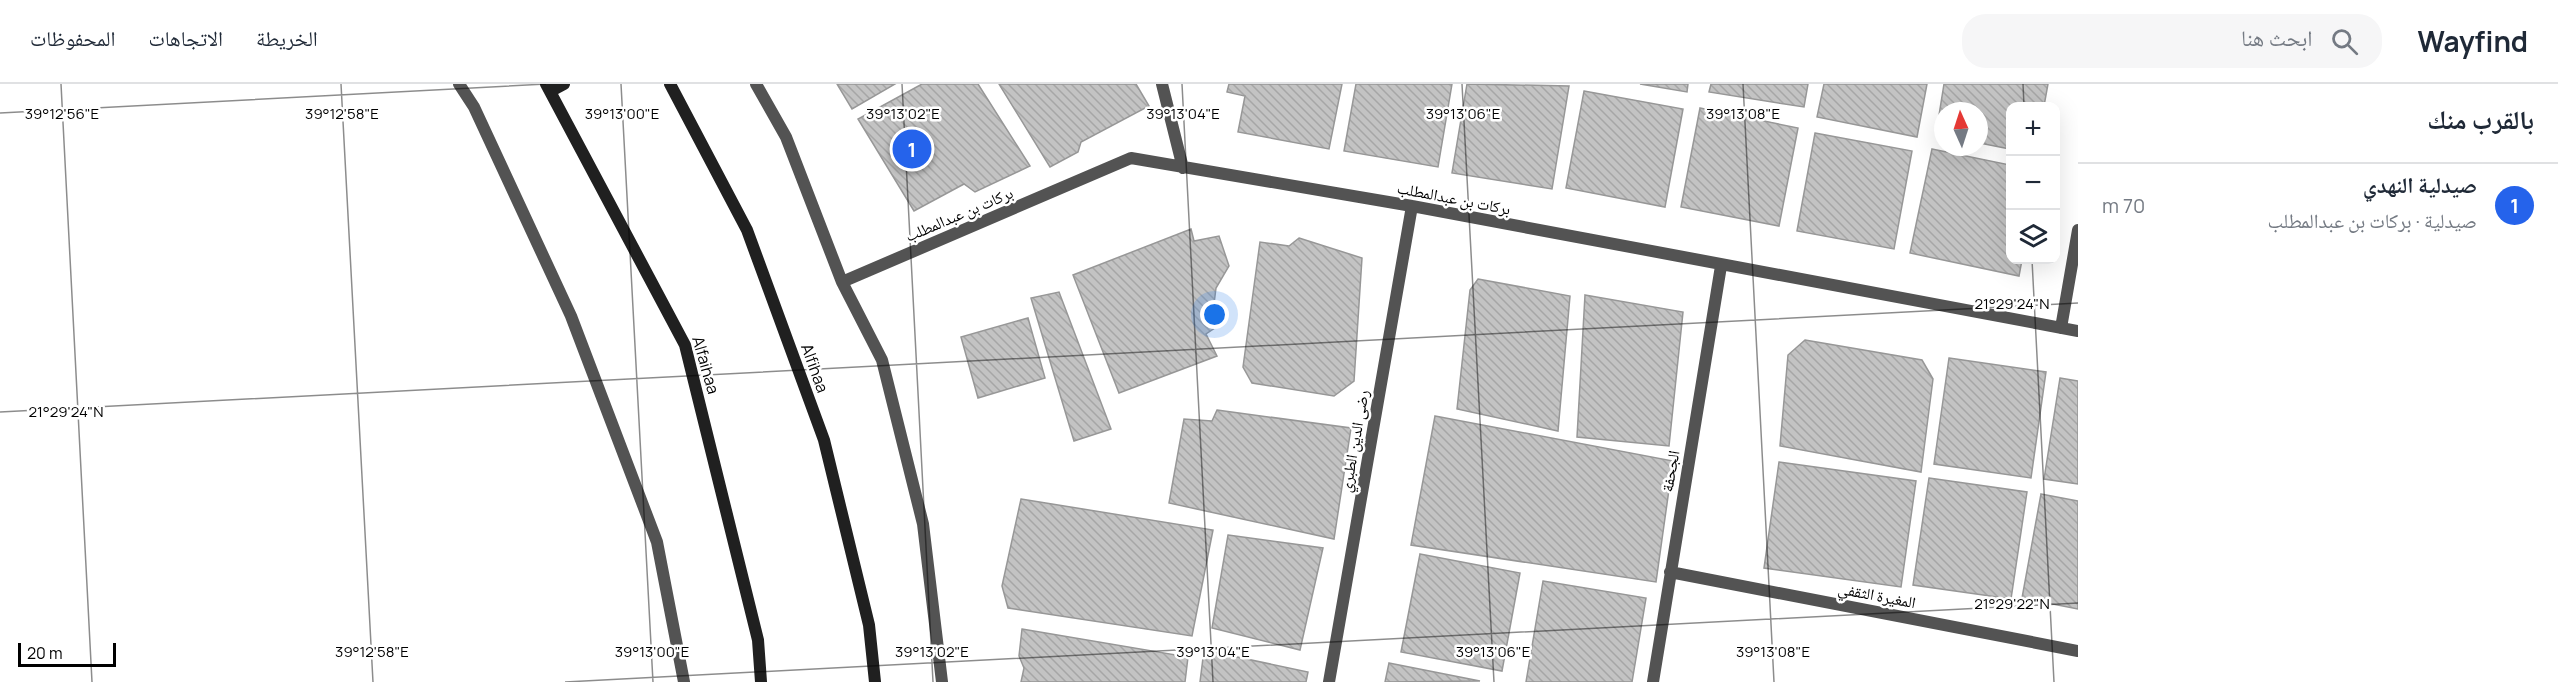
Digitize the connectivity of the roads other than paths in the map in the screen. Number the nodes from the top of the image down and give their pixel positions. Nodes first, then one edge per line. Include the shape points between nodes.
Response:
1 (459, 84) edge
2 (564, 84) edge
3 (670, 84) edge
4 (756, 84) edge
5 (1162, 84) edge
6 (549, 88) edge
7 (1183, 168) junction
8 (1412, 206) junction
9 (2078, 230) edge
10 (1721, 266) junction
11 (842, 282) junction
12 (2061, 328) junction
13 (2078, 331) edge
14 (1670, 572) junction
15 (2078, 651) edge
16 (684, 682) edge
17 (761, 682) edge
18 (875, 682) edge
19 (942, 682) edge
20 (1329, 682) edge
21 (1653, 682) edge

1 - 16 street via 474,107 571,316 657,542
2 - 6 street
3 - 18 street, Alfihaa via 747,230 824,440 869,625
4 - 11 street via 786,137
5 - 7 street
6 - 17 street, Alfaihaa via 685,345 758,640
7 - 8 street, بركات بن عبدالمطلب
7 - 11 street, بركات بن عبدالمطلب via 1131,158
8 - 10 street, بركات بن عبدالمطلب
8 - 20 street, رضى الدين الطبري
9 - 12 street
10 - 12 street, بركات بن عبدالمطلب
10 - 14 street, الجحفة
11 - 19 street via 882,360 923,524
12 - 13 street, بركات بن عبدالمطلب
14 - 15 street, المغيرة الثقفي
14 - 21 street, الجحفة

